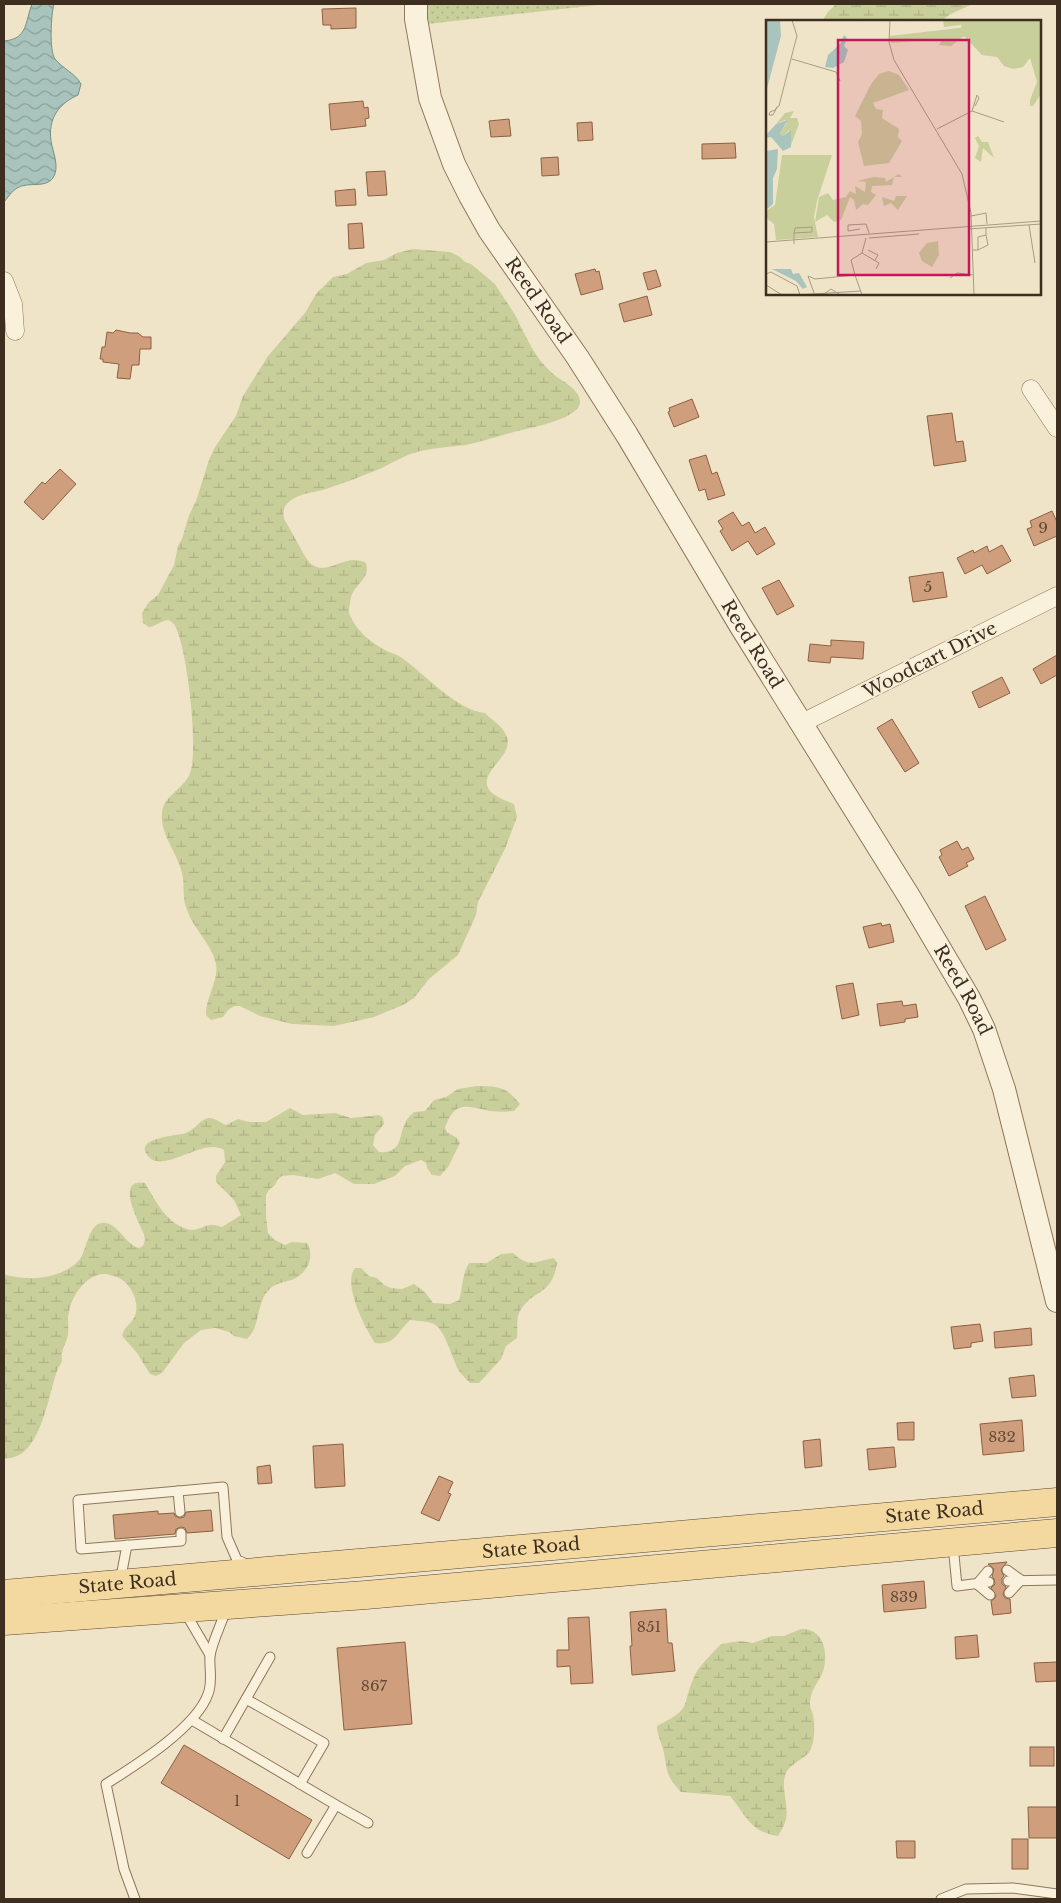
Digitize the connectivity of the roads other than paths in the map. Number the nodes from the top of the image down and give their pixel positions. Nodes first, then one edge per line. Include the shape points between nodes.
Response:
1 (416, 4) edge
2 (4, 281) edge
3 (15, 331) dead end
4 (1031, 389) dead end
5 (1057, 428) edge
6 (1057, 596) edge
7 (802, 724) junction
8 (1057, 1300) edge
9 (178, 1491) junction
10 (1057, 1502) edge
11 (180, 1512) dead end
12 (180, 1533) dead end
13 (1057, 1533) edge
14 (953, 1542) junction
15 (127, 1545) junction
16 (1007, 1570) dead end
17 (988, 1571) dead end
18 (266, 1572) junction
19 (1008, 1580) dead end
20 (1021, 1580) junction
21 (1057, 1580) edge
22 (989, 1582) dead end
23 (119, 1584) junction
24 (977, 1584) junction
25 (1009, 1593) dead end
26 (4, 1594) edge
27 (990, 1595) dead end
28 (92, 1600) junction
29 (228, 1606) junction
30 (182, 1608) junction
31 (4, 1621) edge
32 (210, 1655) junction
33 (270, 1657) dead end
34 (246, 1699) junction
35 (192, 1720) junction
36 (223, 1739) junction
37 (300, 1784) junction
38 (336, 1804) junction
39 (368, 1823) dead end
40 (307, 1853) dead end
41 (1057, 1894) edge
42 (135, 1899) edge
43 (941, 1899) edge

1 - 7 street, Reed Road via 430,98 454,164 470,196 489,230 627,434
2 - 3 street via 13,304
4 - 5 street
6 - 7 street, Woodcart Drive
7 - 8 street, Reed Road via 910,898 984,1029 1004,1089
9 - 11 lane
9 - 15 lane via 78,1500 81,1549
9 - 18 lane via 224,1488 227,1537 237,1560
10 - 18 main road, State Road
12 - 15 lane via 181,1541
13 - 14 main road, State Road
14 - 24 lane via 957,1586
14 - 29 main road, State Road
15 - 23 lane
16 - 20 lane
17 - 24 lane
18 - 23 main road, State Road
19 - 20 lane
20 - 21 lane
20 - 25 lane
22 - 24 lane
23 - 28 main road, State Road
24 - 27 lane
26 - 28 main road, State Road
28 - 30 main road, State Road
28 - 31 main road, State Road
29 - 30 main road, State Road
29 - 32 lane
30 - 32 lane
32 - 35 lane via 208,1694
33 - 34 lane
34 - 36 lane
34 - 37 lane via 324,1743
35 - 36 lane
35 - 42 lane via 144,1760 106,1784 124,1869
36 - 37 lane
37 - 38 lane
38 - 39 lane
38 - 40 lane
41 - 43 lane via 1013,1888 966,1889

